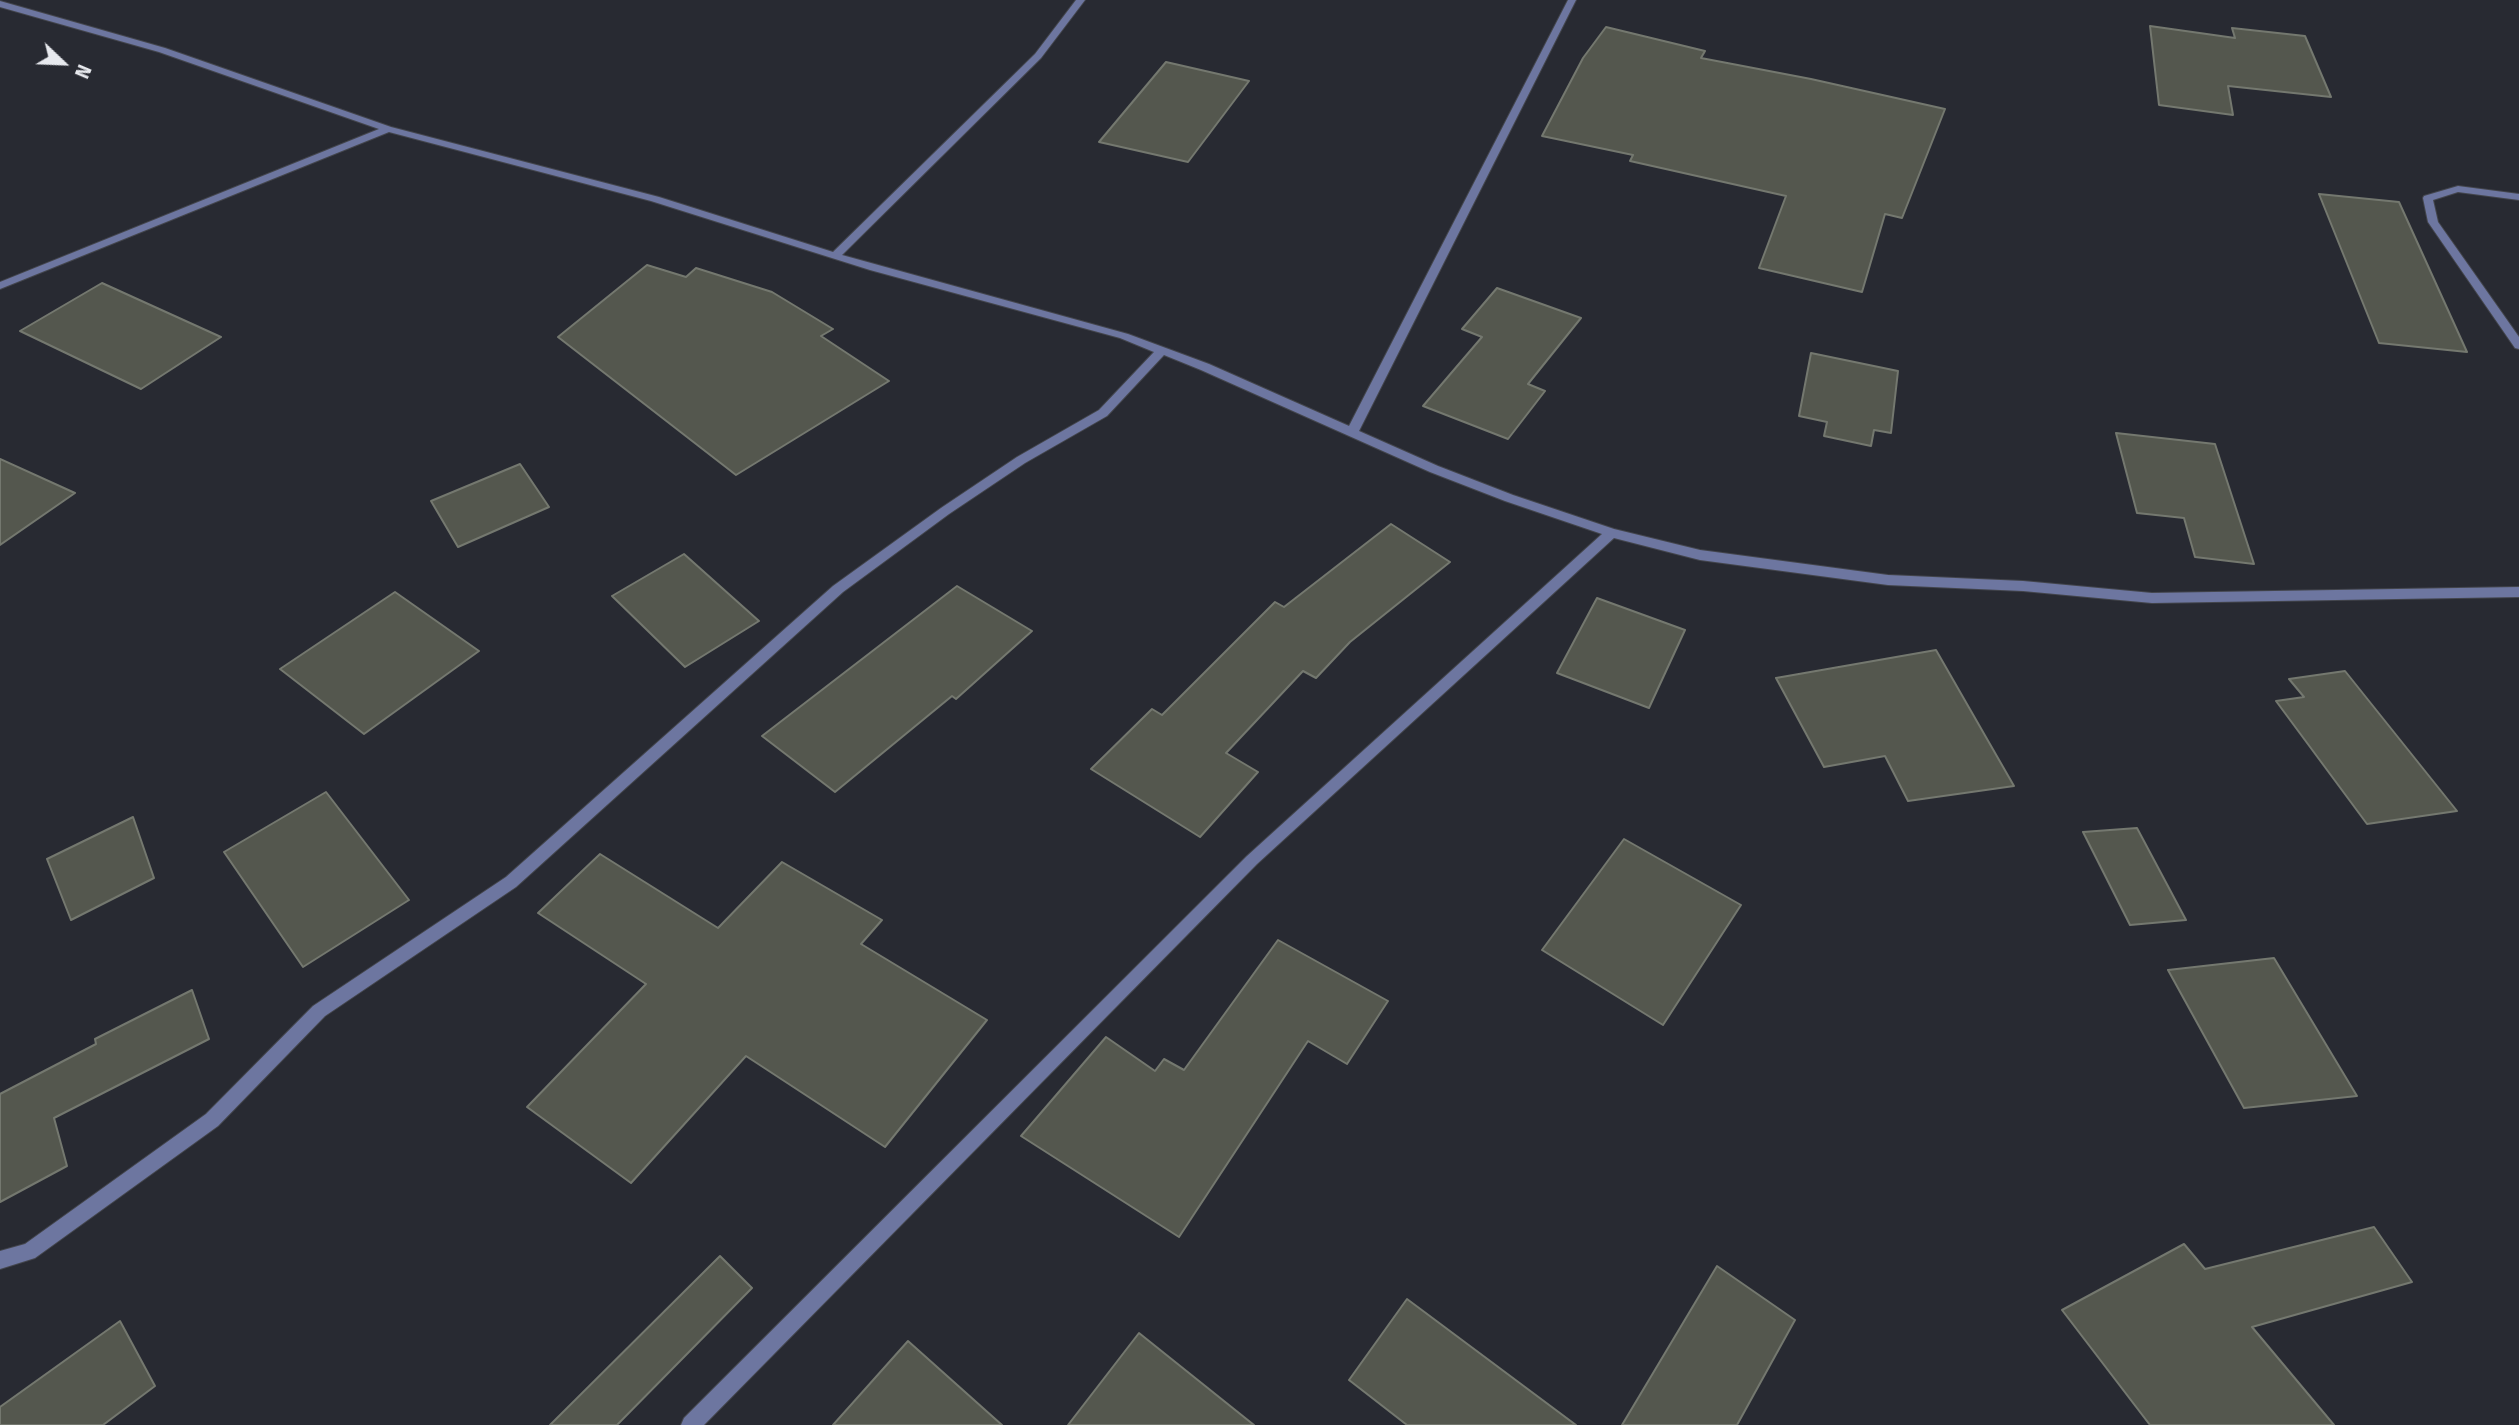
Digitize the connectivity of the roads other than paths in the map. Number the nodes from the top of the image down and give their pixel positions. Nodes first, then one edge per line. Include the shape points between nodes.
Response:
1 (1081, 0) edge
2 (1572, 0) edge
3 (0, 4) edge
4 (388, 129) junction
5 (2519, 197) edge
6 (835, 256) junction
7 (0, 286) edge
8 (2519, 345) edge
9 (1162, 350) junction
10 (1352, 432) junction
11 (1612, 533) junction
12 (2519, 592) edge
13 (0, 1260) edge
14 (691, 1425) edge

1 - 6 street via 1038,56
2 - 10 street
3 - 4 street via 162,50
4 - 6 street via 655,199
4 - 7 street
5 - 8 street via 2458,190 2428,198 2433,222
6 - 9 street
9 - 10 street
9 - 13 street via 1102,413 988,482 838,589 511,883 319,1011 212,1120 29,1252
10 - 11 street via 1483,488
11 - 12 street via 1700,555 1833,574 2152,598
11 - 14 street via 1252,860

